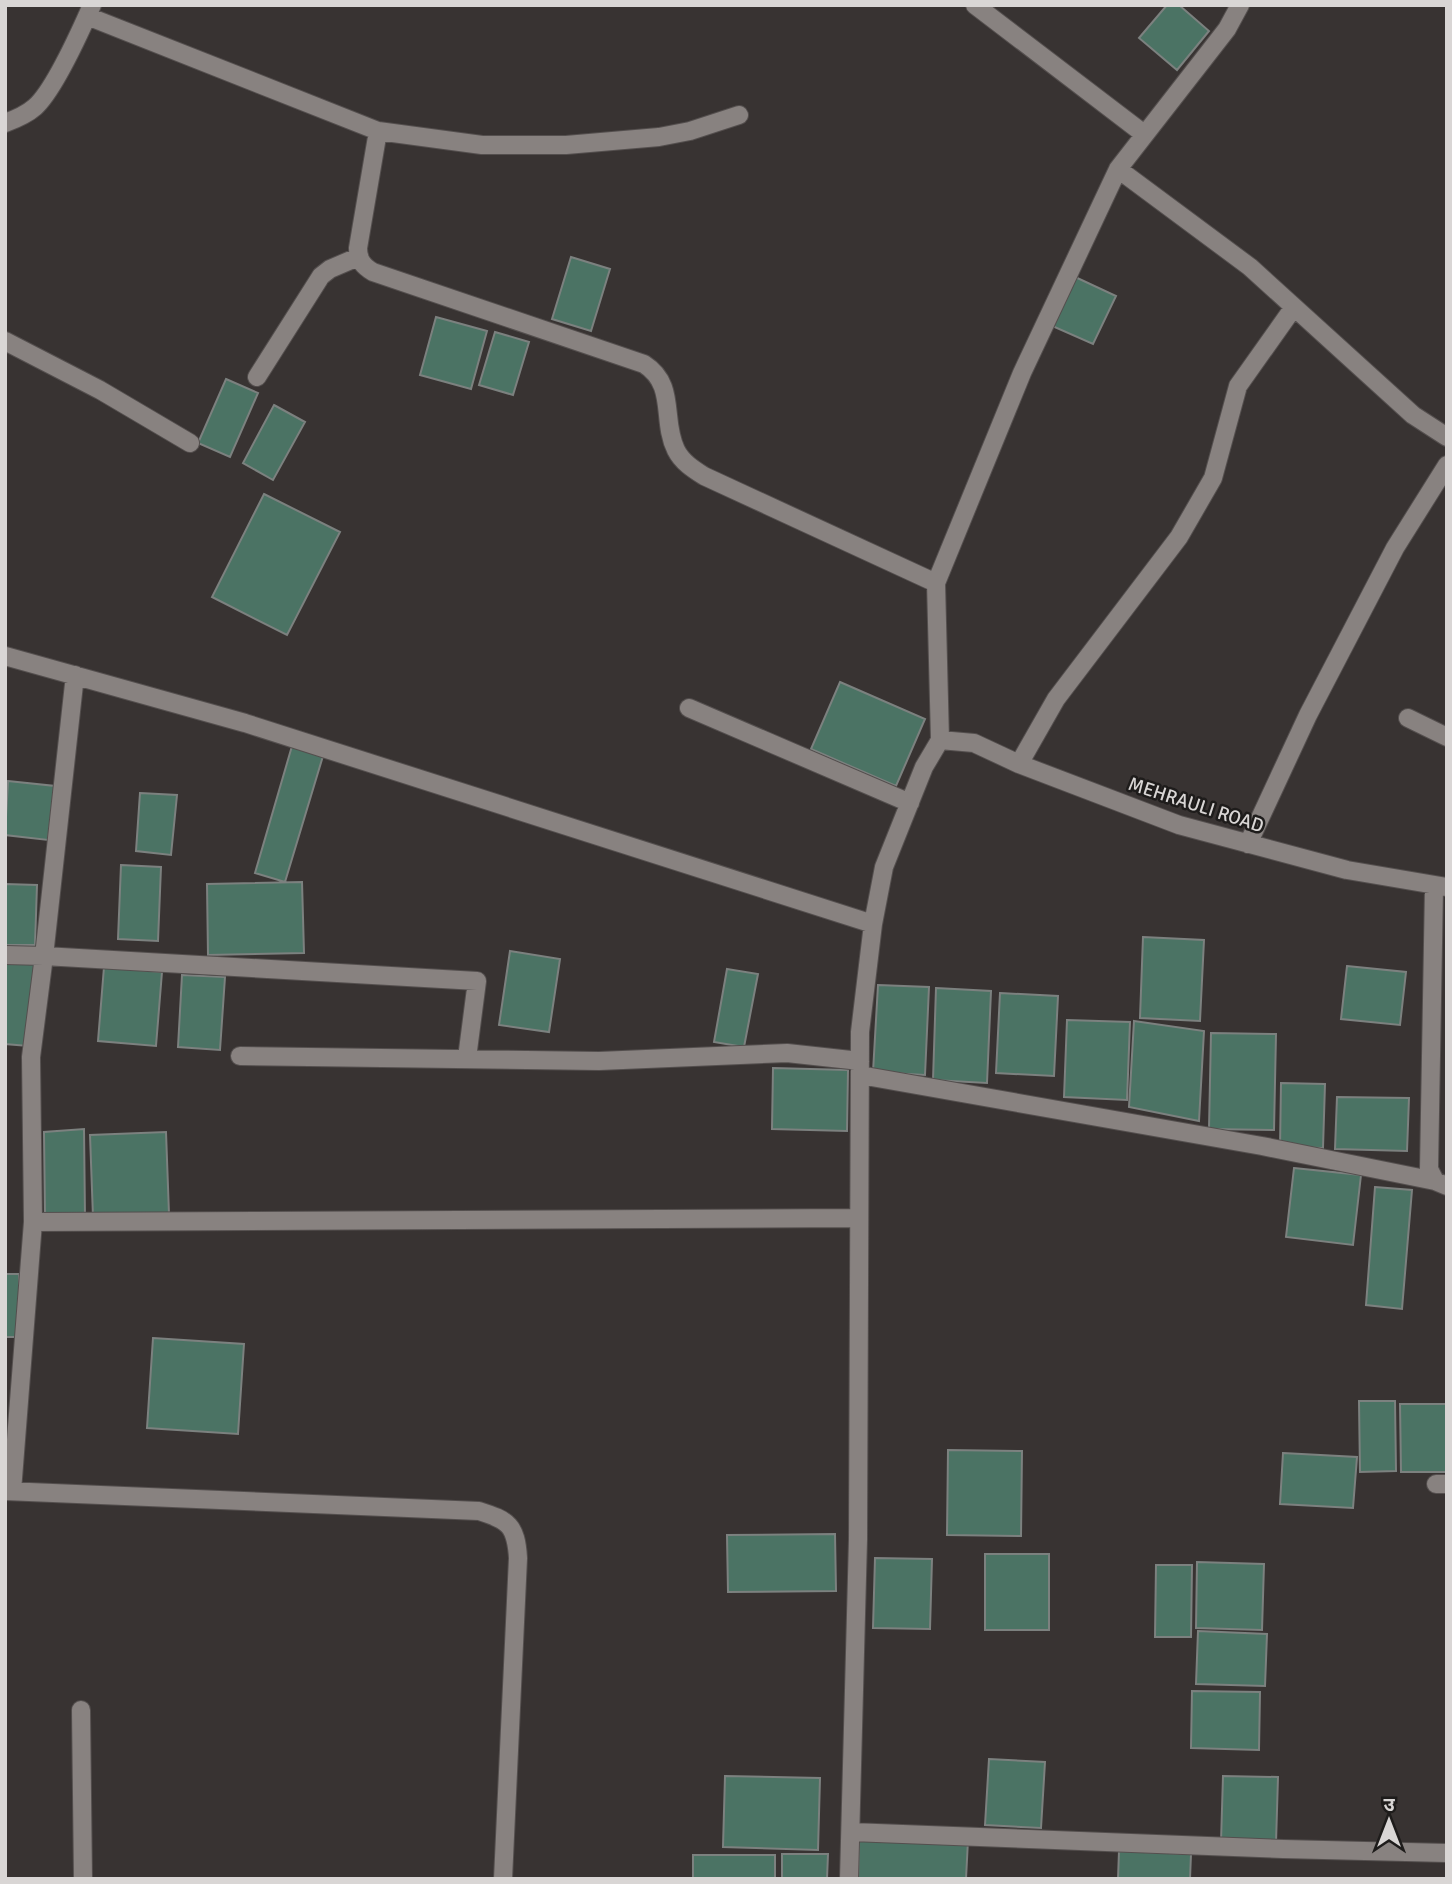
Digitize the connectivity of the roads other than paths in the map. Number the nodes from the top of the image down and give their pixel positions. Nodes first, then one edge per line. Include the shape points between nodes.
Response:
1 (975, 5) edge
2 (1240, 5) edge
3 (90, 11) edge
4 (739, 115) dead end
5 (5, 123) edge
6 (378, 131) junction
7 (1144, 134) junction
8 (1118, 169) junction
9 (358, 257) junction
10 (1294, 307) junction
11 (5, 341) edge
12 (257, 377) dead end
13 (1447, 437) edge
14 (190, 443) dead end
15 (1447, 465) edge
16 (936, 583) junction
17 (5, 656) edge
18 (75, 675) junction
19 (689, 708) dead end
20 (1408, 718) dead end
21 (1447, 737) edge
22 (940, 740) junction
23 (1018, 764) junction
24 (910, 803) junction
25 (1248, 844) junction
26 (1440, 887) edge
27 (873, 925) junction
28 (5, 955) edge
29 (44, 956) junction
30 (240, 1056) dead end
31 (467, 1058) junction
32 (860, 1068) junction
33 (1441, 1183) edge
34 (859, 1218) junction
35 (33, 1222) junction
36 (9, 1491) edge
37 (81, 1710) dead end
38 (851, 1832) junction
39 (1447, 1853) edge
40 (83, 1879) edge
41 (503, 1879) edge
42 (849, 1879) edge

1 - 7 street
2 - 7 street via 1227,29
3 - 5 street via 47,93 35,107
3 - 6 street
4 - 6 street via 659,137 566,145 482,145
6 - 9 street
7 - 8 street
8 - 10 street via 1250,267
8 - 16 street via 1022,373
9 - 12 street via 321,276
9 - 16 street via 373,272 644,364 660,377 674,446 689,466
10 - 13 street via 1413,415
10 - 23 street via 1238,386 1213,478 1179,537 1056,699
11 - 14 street
15 - 25 street via 1376,584
16 - 22 street
17 - 18 street
18 - 27 street via 263,728
18 - 29 street
19 - 24 street
20 - 21 street
22 - 23 street, MEHRAULI ROAD via 974,743
22 - 24 street
23 - 25 street, MEHRAULI ROAD via 1179,825
24 - 27 street via 884,867
25 - 26 street, MEHRAULI ROAD via 1347,870
26 - 33 street via 1429,1169
27 - 32 street
28 - 29 street
29 - 31 street via 477,981
29 - 35 street via 31,1057
30 - 31 street
31 - 32 street via 599,1060 787,1053
32 - 33 street
32 - 34 street
34 - 35 street
34 - 38 street
35 - 36 street
36 - 41 street via 479,1511 509,1523 518,1558
37 - 40 street
38 - 39 street
38 - 42 street

